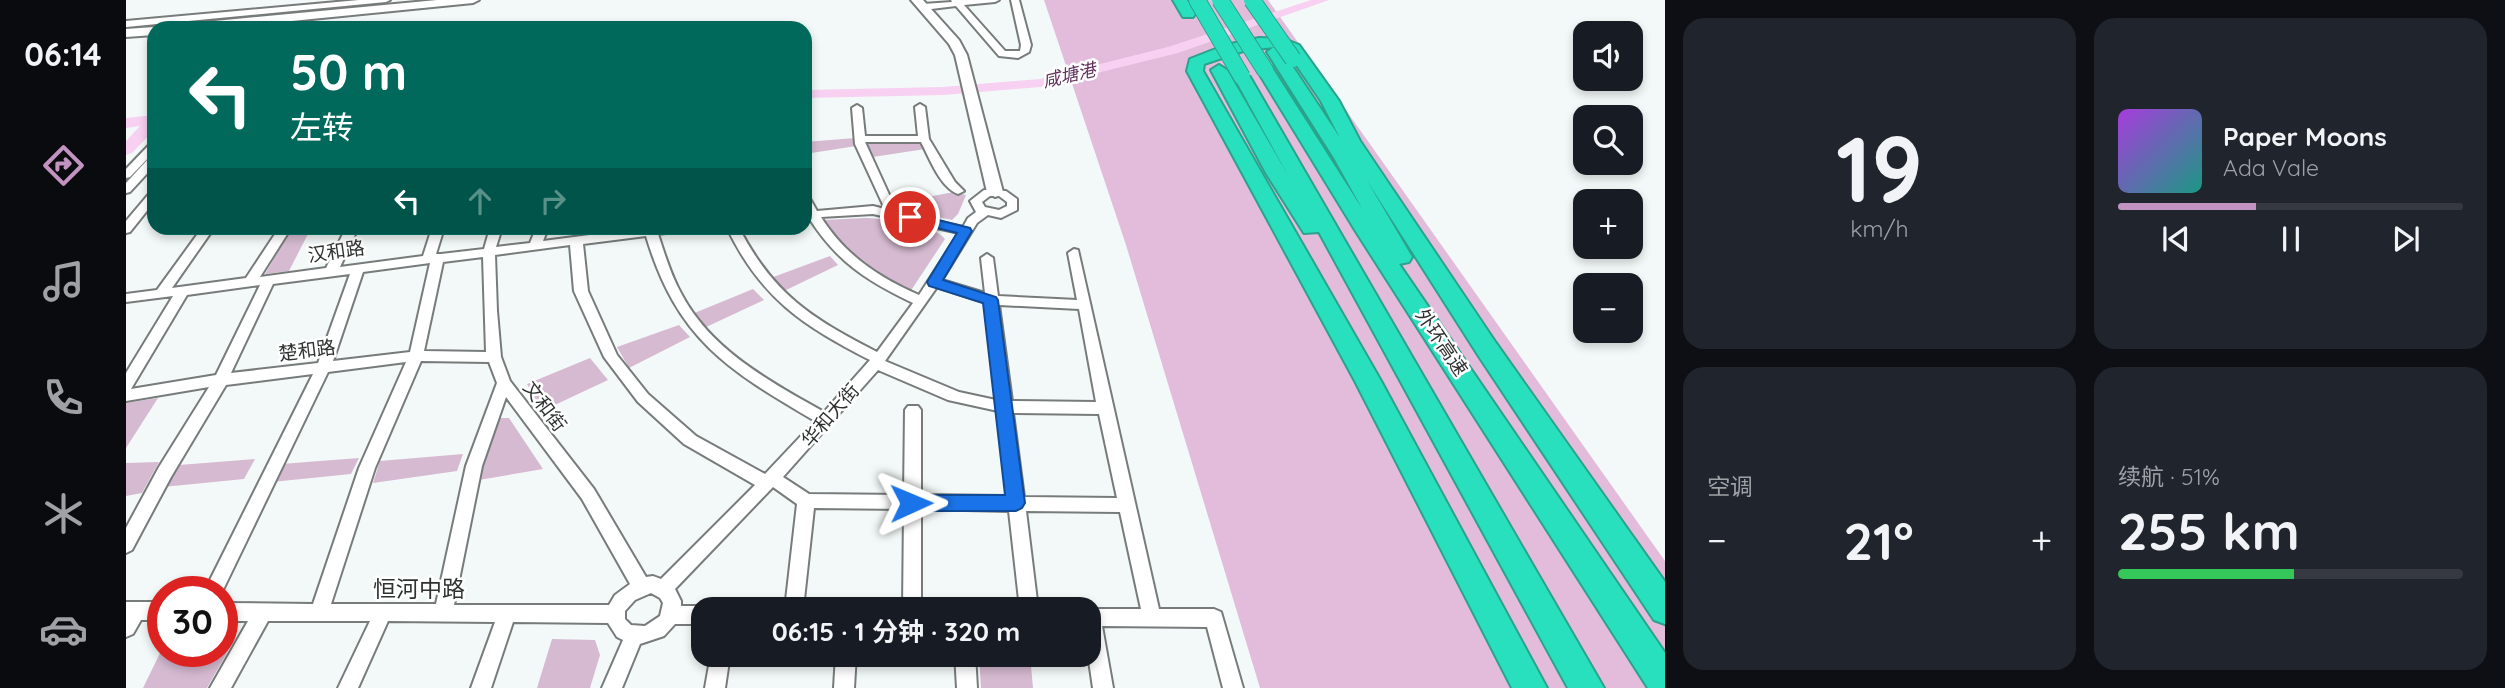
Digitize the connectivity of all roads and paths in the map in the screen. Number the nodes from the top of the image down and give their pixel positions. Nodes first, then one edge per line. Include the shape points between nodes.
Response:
1 (249, 0) edge
2 (386, 0) edge
3 (473, 0) edge
4 (995, 0) edge
5 (1015, 0) edge
6 (1220, 0) edge
7 (1240, 0) edge
8 (1252, 0) edge
9 (457, 1) edge
10 (956, 2) edge
11 (920, 3) edge
12 (1188, 4) edge
13 (236, 13) junction
14 (178, 21) edge
15 (268, 21) edge
16 (147, 25) edge
17 (128, 28) edge
18 (147, 30) edge
19 (1237, 86) junction
20 (974, 105) joint
21 (920, 107) dead end
22 (857, 108) dead end
23 (1331, 111) junction
24 (859, 139) junction
25 (924, 139) junction
26 (1332, 139) junction
27 (147, 153) edge
28 (147, 167) edge
29 (126, 174) edge
30 (126, 190) edge
31 (958, 191) dead end
32 (995, 192) junction
33 (147, 197) edge
34 (126, 198) edge
35 (147, 204) edge
36 (1269, 204) junction
37 (891, 213) junction
38 (812, 215) edge
39 (812, 219) edge
40 (974, 221) junction
41 (126, 229) edge
42 (203, 235) edge
43 (281, 235) edge
44 (349, 235) edge
45 (437, 235) edge
46 (493, 235) edge
47 (539, 235) edge
48 (610, 235) edge
49 (652, 235) edge
50 (736, 235) edge
51 (576, 240) junction
52 (536, 244) junction
53 (489, 251) junction
54 (1074, 253) dead end
55 (433, 258) junction
56 (987, 258) dead end
57 (358, 268) junction
58 (331, 272) junction
59 (1398, 278) junction
60 (270, 279) junction
61 (251, 281) junction
62 (934, 282) junction
63 (183, 290) junction
64 (161, 293) junction
65 (126, 298) edge
66 (991, 300) junction
67 (921, 301) junction
68 (1084, 305) junction
69 (416, 356) junction
70 (494, 356) junction
71 (878, 361) junction
72 (323, 368) junction
73 (221, 380) junction
74 (504, 383) junction
75 (126, 385) edge
76 (126, 395) edge
77 (1003, 404) junction
78 (1105, 408) junction
79 (914, 410) dead end
80 (825, 420) junction
81 (769, 481) junction
82 (806, 501) junction
83 (911, 503) junction
84 (1016, 503) junction
85 (1128, 505) junction
86 (126, 545) edge
87 (221, 576) edge
88 (641, 586) junction
89 (664, 589) junction
90 (795, 597) edge
91 (912, 597) edge
92 (1028, 597) edge
93 (1665, 608) edge
94 (131, 611) edge
95 (320, 611) junction
96 (238, 612) edge
97 (263, 612) junction
98 (383, 612) junction
99 (443, 613) junction
100 (507, 613) junction
101 (616, 614) junction
102 (671, 615) junction
103 (691, 615) edge
104 (1101, 617) edge
105 (1152, 617) junction
106 (126, 628) edge
107 (634, 636) junction
108 (719, 667) edge
109 (845, 667) edge
110 (966, 667) edge
111 (1099, 667) edge
112 (1665, 683) edge
113 (220, 688) edge
114 (348, 688) edge
115 (481, 688) edge
116 (612, 688) edge
117 (715, 688) edge
118 (844, 688) edge
119 (967, 688) edge
120 (1103, 688) edge
121 (1233, 688) edge
122 (1530, 688) edge
123 (1587, 688) edge

1 - 13 street
2 - 13 street
3 - 9 street
4 - 10 street
5 - 10 street via 1026,45 1018,55 1002,54
6 - 59 highway, 外环高速, bridge
7 - 26 highway
8 - 23 highway, bridge
9 - 15 street
10 - 11 street
11 - 20 street via 955,43
12 - 19 highway, bridge
12 - 19 highway via 1219,70
13 - 14 street
16 - 17 street
17 - 18 street
19 - 36 highway via 1232,107
19 - 123 highway, 外环高速 via 1276,173 1324,249 1354,274
20 - 32 street
21 - 25 street
22 - 24 street
23 - 26 highway
23 - 36 highway via 1330,100 1286,43 1267,40 1196,62 1195,71
23 - 93 highway
24 - 25 street
24 - 37 street
25 - 31 street
26 - 59 highway via 1401,254
27 - 29 street
28 - 30 street
32 - 40 street, 华和大街 via 977,198
32 - 40 street via 1012,198 1013,208
33 - 34 street
35 - 41 street
36 - 122 highway
37 - 38 street
37 - 40 street
39 - 67 street via 855,267
40 - 62 street, 华和大街
42 - 64 street
43 - 61 street
44 - 58 street
45 - 55 street
46 - 53 street, 文和街
47 - 52 street
48 - 51 street, 汉和路
49 - 80 street via 665,279 707,342 754,379
50 - 71 street via 764,281 788,304
51 - 52 street, 汉和路
51 - 81 street via 581,291 611,357 643,398 690,440
52 - 53 street, 汉和路
53 - 55 street, 汉和路
53 - 70 street, 文和街
54 - 68 street
55 - 57 street, 汉和路
55 - 69 street
56 - 66 street
57 - 58 street, 汉和路
57 - 72 street
58 - 60 street, 汉和路
59 - 112 highway, 外环高速
60 - 61 street, 汉和路
60 - 73 street
61 - 63 street, 汉和路
62 - 66 street
62 - 67 street, 华和大街
63 - 64 street, 汉和路
63 - 75 street
64 - 65 street, 汉和路
66 - 68 street
66 - 77 street
67 - 71 street, 华和大街
68 - 78 street
69 - 70 street, 楚和路
69 - 72 street, 楚和路
69 - 95 street via 367,468
70 - 74 street, 文和街
71 - 77 street via 928,387 967,400
71 - 80 street, 华和大街
72 - 73 street, 楚和路
72 - 87 street
73 - 76 street, 楚和路
73 - 86 street
74 - 88 street, 文和街 via 588,494
74 - 99 street via 474,466
77 - 78 street
77 - 84 street
78 - 85 street
79 - 83 street
80 - 81 street, 华和大街
81 - 82 street
81 - 89 street, 华和大街
82 - 83 street
82 - 90 street
83 - 84 street
83 - 91 street
84 - 85 street
84 - 92 street
85 - 105 street
88 - 89 street via 653,584
88 - 101 street via 621,600
89 - 102 street via 672,601
94 - 106 street
95 - 97 street, 恒河中路
95 - 98 street, 恒河中路
96 - 97 street, 恒河中路
97 - 113 street
98 - 99 street, 恒河中路
98 - 114 street
99 - 100 street, 恒河中路
100 - 101 street, 恒河中路
100 - 115 street
101 - 107 street via 618,625
102 - 103 street
102 - 107 street via 651,634
104 - 105 street
105 - 121 street via 1214,618
107 - 116 street
108 - 117 street
109 - 118 street
110 - 119 street
111 - 120 street

